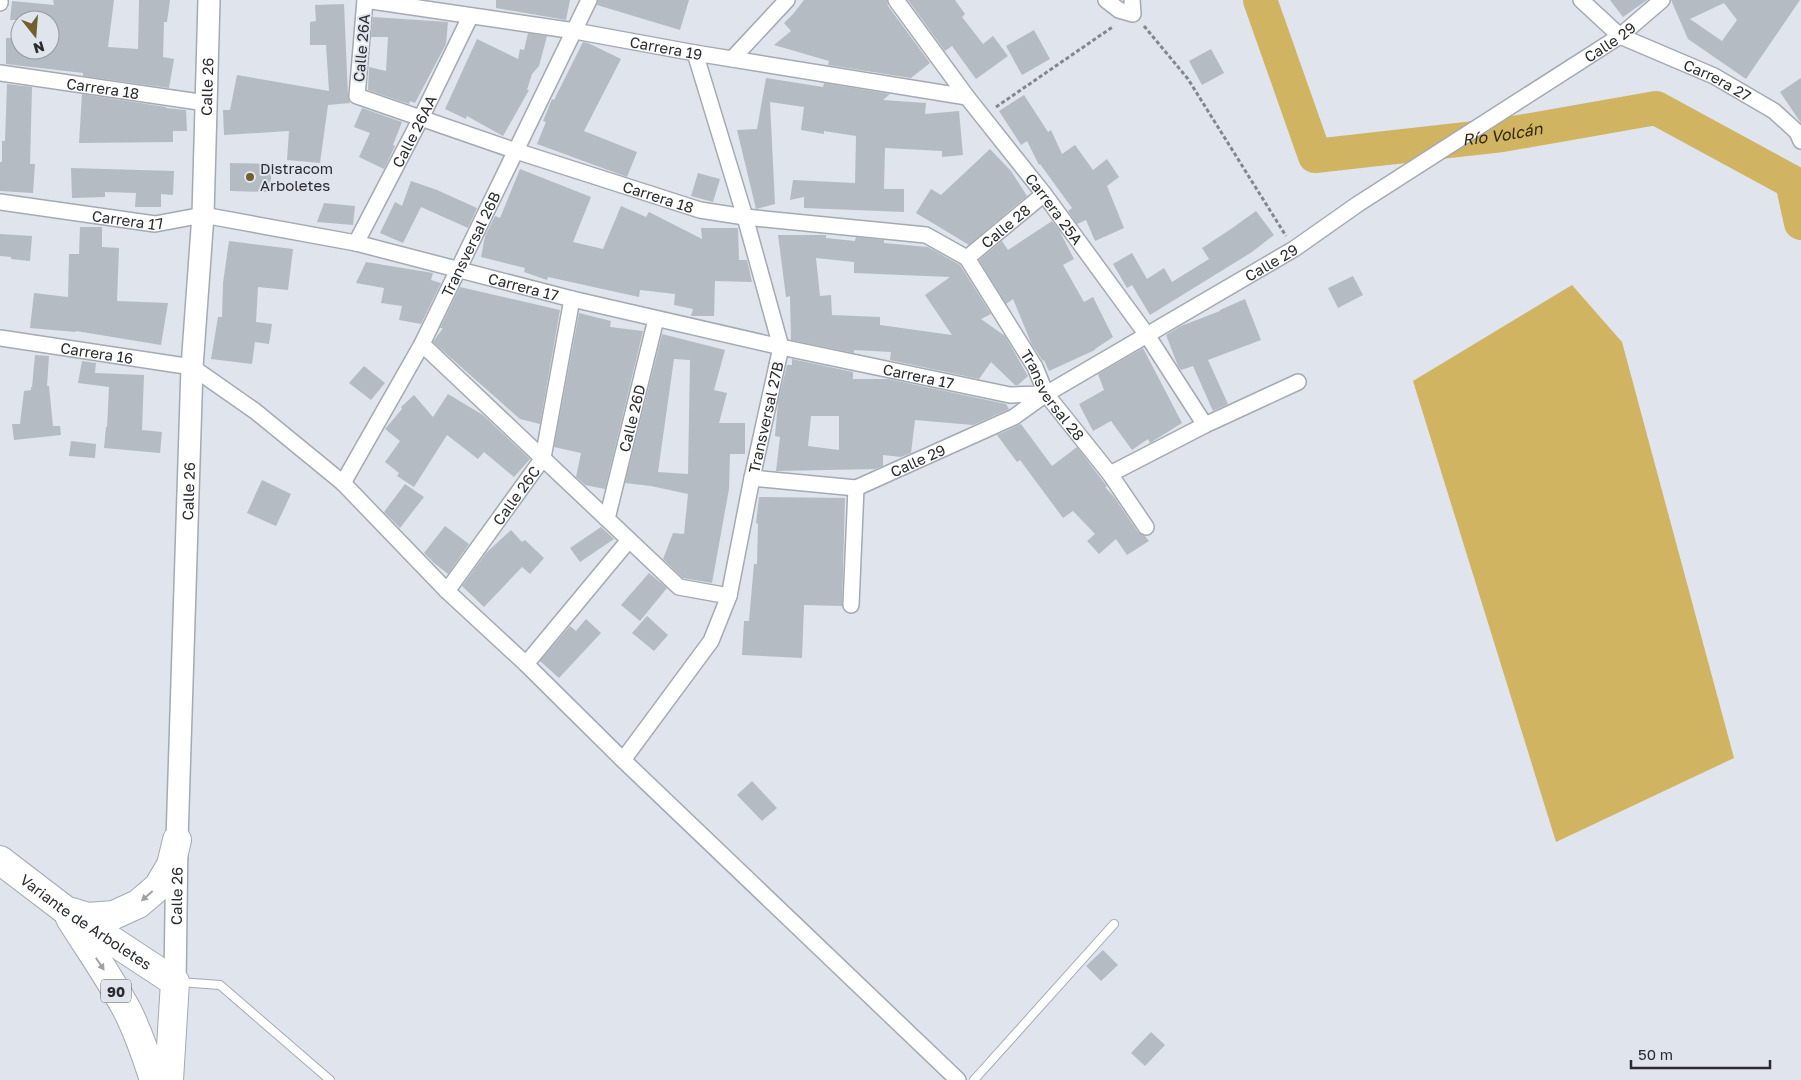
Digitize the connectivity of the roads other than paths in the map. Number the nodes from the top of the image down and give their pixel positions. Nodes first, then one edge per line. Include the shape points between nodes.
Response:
1 (210, 0) edge
2 (365, 0) edge
3 (589, 0) edge
4 (787, 0) edge
5 (896, 0) edge
6 (1106, 0) edge
7 (1581, 0) edge
8 (1662, 0) edge
9 (1133, 7) edge
10 (470, 17) junction
11 (575, 31) junction
12 (1620, 36) junction
13 (695, 53) junction
14 (732, 59) junction
15 (0, 72) edge
16 (357, 96) joint
17 (967, 97) junction
18 (206, 103) junction
19 (420, 118) junction
20 (1800, 135) edge
21 (516, 151) junction
22 (1044, 194) junction
23 (0, 202) edge
24 (202, 216) junction
25 (745, 217) junction
26 (356, 243) junction
27 (967, 258) junction
28 (458, 269) junction
29 (572, 299) junction
30 (656, 319) junction
31 (1147, 335) junction
32 (0, 338) edge
33 (422, 344) junction
34 (781, 347) junction
35 (192, 367) junction
36 (1298, 382) dead end
37 (1046, 394) junction
38 (1205, 425) junction
39 (543, 458) junction
40 (1110, 474) junction
41 (752, 478) junction
42 (343, 483) junction
43 (856, 488) junction
44 (607, 519) junction
45 (1146, 527) dead end
46 (629, 540) junction
47 (447, 591) junction
48 (729, 596) junction
49 (851, 605) dead end
50 (526, 664) junction
51 (623, 760) junction
52 (177, 840) junction
53 (0, 860) edge
54 (64, 909) junction
55 (1114, 924) dead end
56 (175, 982) junction
57 (154, 1080) edge
58 (169, 1080) edge
59 (330, 1080) edge
60 (958, 1080) edge
61 (974, 1080) edge

1 - 18 main road, Calle 26
2 - 10 street, Carrera 19
2 - 16 street, Calle 26A
3 - 11 street, Transversal 26B
4 - 14 street
5 - 17 street, Carrera 25A
6 - 9 street via 1119,10
7 - 12 street, Carrera 27
8 - 12 street, Calle 29
10 - 11 street, Carrera 19
10 - 19 street, Calle 26AA
11 - 13 street, Carrera 19
11 - 21 street, Transversal 26B
12 - 20 street, Carrera 27 via 1714,76 1774,110
12 - 31 street, Calle 29 via 1358,204 1294,249
13 - 14 street, Carrera 19
13 - 25 street, Transversal 27B
14 - 17 street, Carrera 19
15 - 18 street, Carrera 18
16 - 19 street, Carrera 18
17 - 22 street, Carrera 25A
18 - 24 main road, Calle 26
19 - 21 street, Carrera 18
19 - 26 street, Calle 26AA
21 - 25 street, Carrera 18 via 700,210
21 - 28 street, Transversal 26B
22 - 27 street, Calle 28
22 - 31 street, Carrera 25A
23 - 24 street, Carrera 17 via 155,224
24 - 26 street, Carrera 17
24 - 35 main road, Calle 26
25 - 27 street, Carrera 18 via 926,235
25 - 34 street, Transversal 27B
26 - 28 street, Carrera 17
27 - 37 street, Transversal 28 via 1035,367
28 - 29 street, Carrera 17
28 - 33 street, Transversal 26B
29 - 30 street, Carrera 17
29 - 39 street, Calle 26C
30 - 34 street, Carrera 17
30 - 44 street, Calle 26D
31 - 37 street, Calle 29
31 - 38 street, Carrera 25A
32 - 35 street, Carrera 16
33 - 39 street
33 - 42 street, Transversal 26B
34 - 37 street, Carrera 17 via 1010,394
34 - 41 street, Transversal 27B
35 - 42 street via 255,410
35 - 52 main road, Calle 26
36 - 38 street
37 - 40 street, Transversal 28
37 - 43 street, Calle 29 via 1014,417
38 - 40 street
39 - 44 street
39 - 47 street, Calle 26C
40 - 45 street, Transversal 28
41 - 43 street
41 - 48 street, Transversal 27B
42 - 47 street
43 - 49 street
44 - 46 street
46 - 48 street via 679,587
46 - 50 street
47 - 50 street
48 - 51 street, Transversal 27B via 711,641
50 - 51 street
51 - 60 street
52 -> 54 highway via 171,865 158,887 138,904 114,915 88,917
52 - 56 main road, Calle 26
53 - 54 highway, Variante de Arboletes / 90
54 - 56 highway, Variante de Arboletes / 90
54 -> 57 highway, 90 via 110,979 129,1015
55 - 61 lane
56 - 58 highway
56 - 59 lane via 220,985

